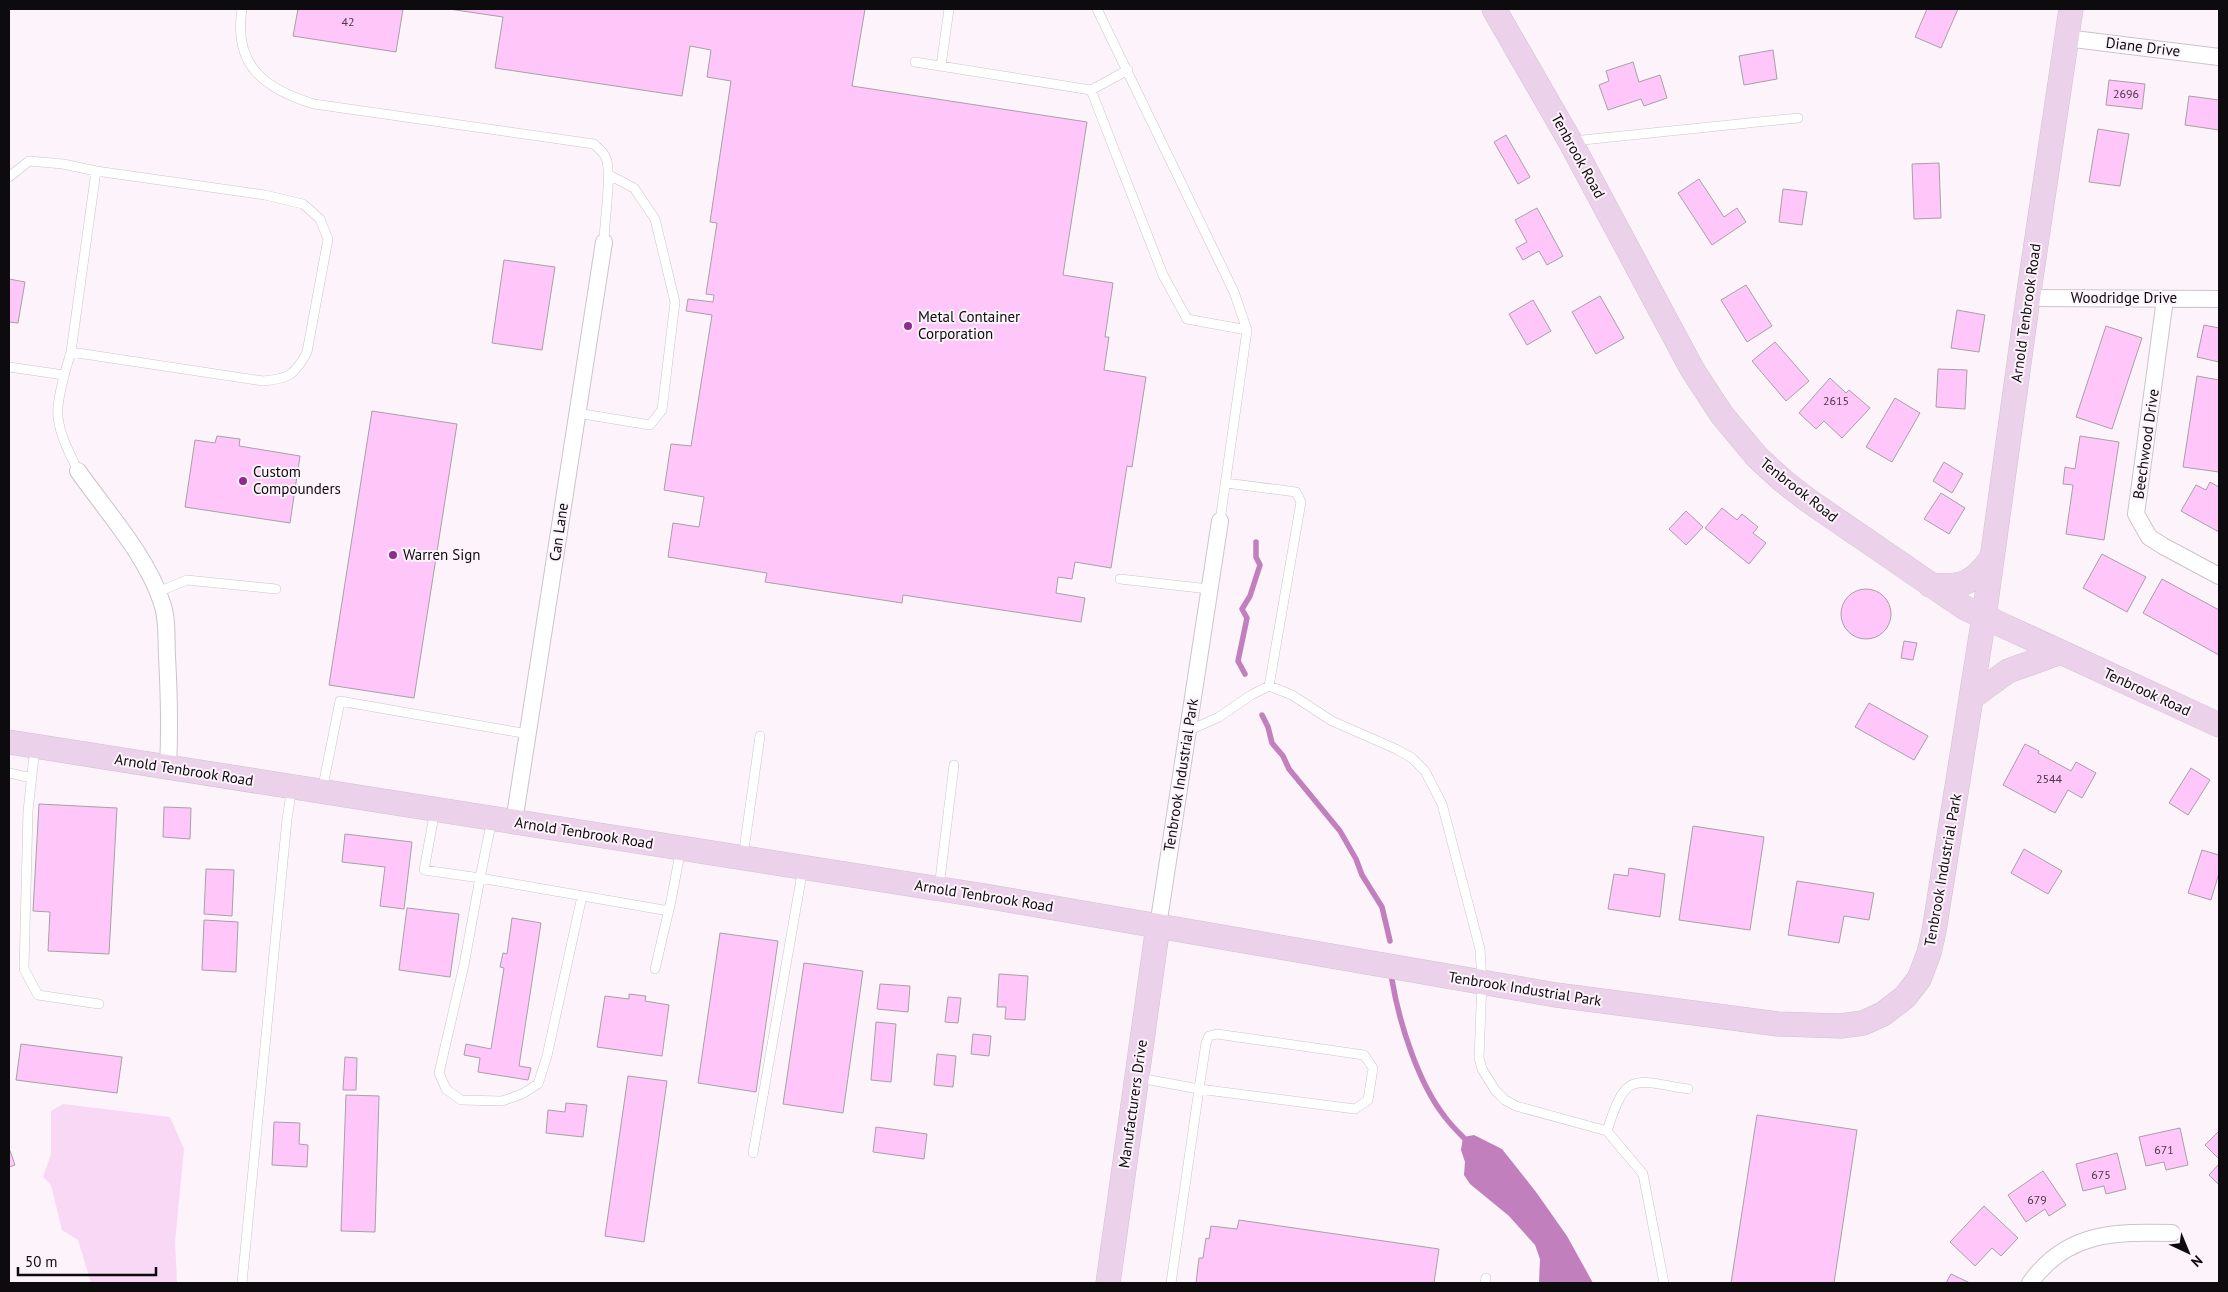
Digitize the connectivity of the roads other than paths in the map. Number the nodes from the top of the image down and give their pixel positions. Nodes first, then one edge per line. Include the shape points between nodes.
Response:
1 (242, 9) edge
2 (949, 9) edge
3 (1097, 9) edge
4 (1494, 9) edge
5 (2070, 9) edge
6 (2066, 38) junction
7 (2219, 57) edge
8 (915, 62) dead end
9 (941, 66) junction
10 (1128, 70) junction
11 (1091, 90) junction
12 (1798, 118) dead end
13 (1570, 141) junction
14 (96, 171) junction
15 (609, 175) junction
16 (9, 177) edge
17 (604, 242) joint
18 (2028, 298) junction
19 (2166, 299) junction
20 (2219, 299) edge
21 (1247, 330) junction
22 (71, 352) junction
23 (9, 367) edge
24 (64, 374) junction
25 (577, 413) junction
26 (78, 472) joint
27 (1226, 483) junction
28 (1220, 521) joint
29 (1992, 558) junction
30 (2219, 576) edge
31 (1120, 579) dead end
32 (1930, 585) junction
33 (276, 589) dead end
34 (1209, 589) junction
35 (158, 592) junction
36 (1984, 617) junction
37 (2061, 652) junction
38 (1269, 686) junction
39 (1971, 698) junction
40 (2219, 726) edge
41 (1188, 731) junction
42 (528, 734) junction
43 (760, 736) dead end
44 (9, 742) edge
45 (35, 747) junction
46 (954, 765) dead end
47 (168, 767) junction
48 (9, 773) edge
49 (32, 778) junction
50 (292, 787) junction
51 (322, 792) junction
52 (435, 810) junction
53 (503, 821) junction
54 (681, 847) junction
55 (743, 857) junction
56 (803, 868) junction
57 (480, 878) junction
58 (939, 888) junction
59 (582, 896) junction
60 (669, 911) junction
61 (1158, 926) junction
62 (655, 969) dead end
63 (1482, 982) junction
64 (99, 1004) dead end
65 (1137, 1078) junction
66 (1198, 1089) junction
67 (1688, 1089) dead end
68 (1607, 1131) junction
69 (753, 1153) dead end
70 (2172, 1233) dead end
71 (242, 1283) edge
72 (1108, 1283) edge
73 (1172, 1283) edge
74 (1664, 1283) edge
75 (2030, 1283) edge

1 - 15 lane via 240,38 249,62 264,82 288,96 314,104 594,144 606,156
2 - 9 lane
3 - 10 lane
4 - 13 street, Tenbrook Road
5 - 6 street, Arnold Tenbrook Road
6 - 7 street, Diane Drive
6 - 18 street, Arnold Tenbrook Road
8 - 9 lane
9 - 11 lane
10 - 11 lane
10 - 21 lane via 1234,292
11 - 21 lane via 1163,275 1187,319
12 - 13 lane
13 - 32 street, Tenbrook Road via 1692,369 1733,430 1782,480
14 - 16 lane via 29,161
14 - 22 lane
14 - 22 lane via 265,194 303,204 320,218 328,239 307,352 298,369 283,379 263,381
15 - 17 lane
15 - 25 lane via 634,188 655,219 676,302 662,410 650,424
17 - 25 street, Can Lane
18 - 19 street, Woodridge Drive
18 - 29 street, Arnold Tenbrook Road
19 - 20 street, Woodridge Drive
19 - 30 street, Beechwood Drive via 2136,514 2149,536 2162,546
21 - 27 lane
22 - 24 lane
23 - 24 lane
24 - 26 lane via 57,415 63,440
25 - 42 street, Can Lane
26 - 35 street via 138,556
27 - 28 lane
27 - 38 lane via 1296,492 1301,502
28 - 34 street, Tenbrook Industrial Park
29 - 32 street via 1980,574 1966,584 1950,587
29 - 36 street, Arnold Tenbrook Road
31 - 34 lane
32 - 36 street, Tenbrook Road
33 - 35 lane via 187,580
34 - 41 street, Tenbrook Industrial Park
35 - 47 street via 167,632
36 - 37 street, Tenbrook Road
36 - 39 street, Tenbrook Industrial Park
37 - 39 street via 2008,671
37 - 40 street, Tenbrook Road
38 - 41 lane via 1219,717
38 - 63 lane via 1292,695 1332,721 1396,748 1425,771 1446,822 1480,950
39 - 63 street, Tenbrook Industrial Park via 1930,948 1912,988 1883,1014 1852,1025 1806,1026 1686,1013
41 - 61 street, Tenbrook Industrial Park
42 - 51 lane via 340,701
42 - 53 street, Can Lane
43 - 55 lane
44 - 45 street, Arnold Tenbrook Road
45 - 47 street, Arnold Tenbrook Road
45 - 49 lane
46 - 58 lane
47 - 50 street, Arnold Tenbrook Road
48 - 49 lane
49 - 64 lane via 28,811 24,969 38,995
50 - 51 street, Arnold Tenbrook Road
50 - 71 lane
51 - 52 street, Arnold Tenbrook Road
52 - 53 street, Arnold Tenbrook Road
52 - 57 lane via 424,870
53 - 54 street, Arnold Tenbrook Road
53 - 57 lane
54 - 55 street, Arnold Tenbrook Road
54 - 60 lane
55 - 56 street, Arnold Tenbrook Road
56 - 58 street, Arnold Tenbrook Road
56 - 69 lane
57 - 59 lane
57 - 59 lane via 439,1073 446,1089 461,1100 502,1101 538,1084
58 - 61 street, Arnold Tenbrook Road
59 - 60 lane
60 - 62 lane
61 - 63 street, Tenbrook Industrial Park
61 - 65 street, Manufacturers Drive
63 - 68 lane via 1479,1058 1495,1090 1522,1109
65 - 66 lane
65 - 72 street, Manufacturers Drive
66 - 66 lane via 1355,1109 1368,1100 1373,1068 1364,1055 1217,1034 1209,1036 1206,1043
66 - 73 lane
67 - 68 lane via 1647,1082 1629,1085 1617,1099
68 - 74 lane via 1643,1174
70 - 75 street via 2119,1232 2097,1236 2055,1257

